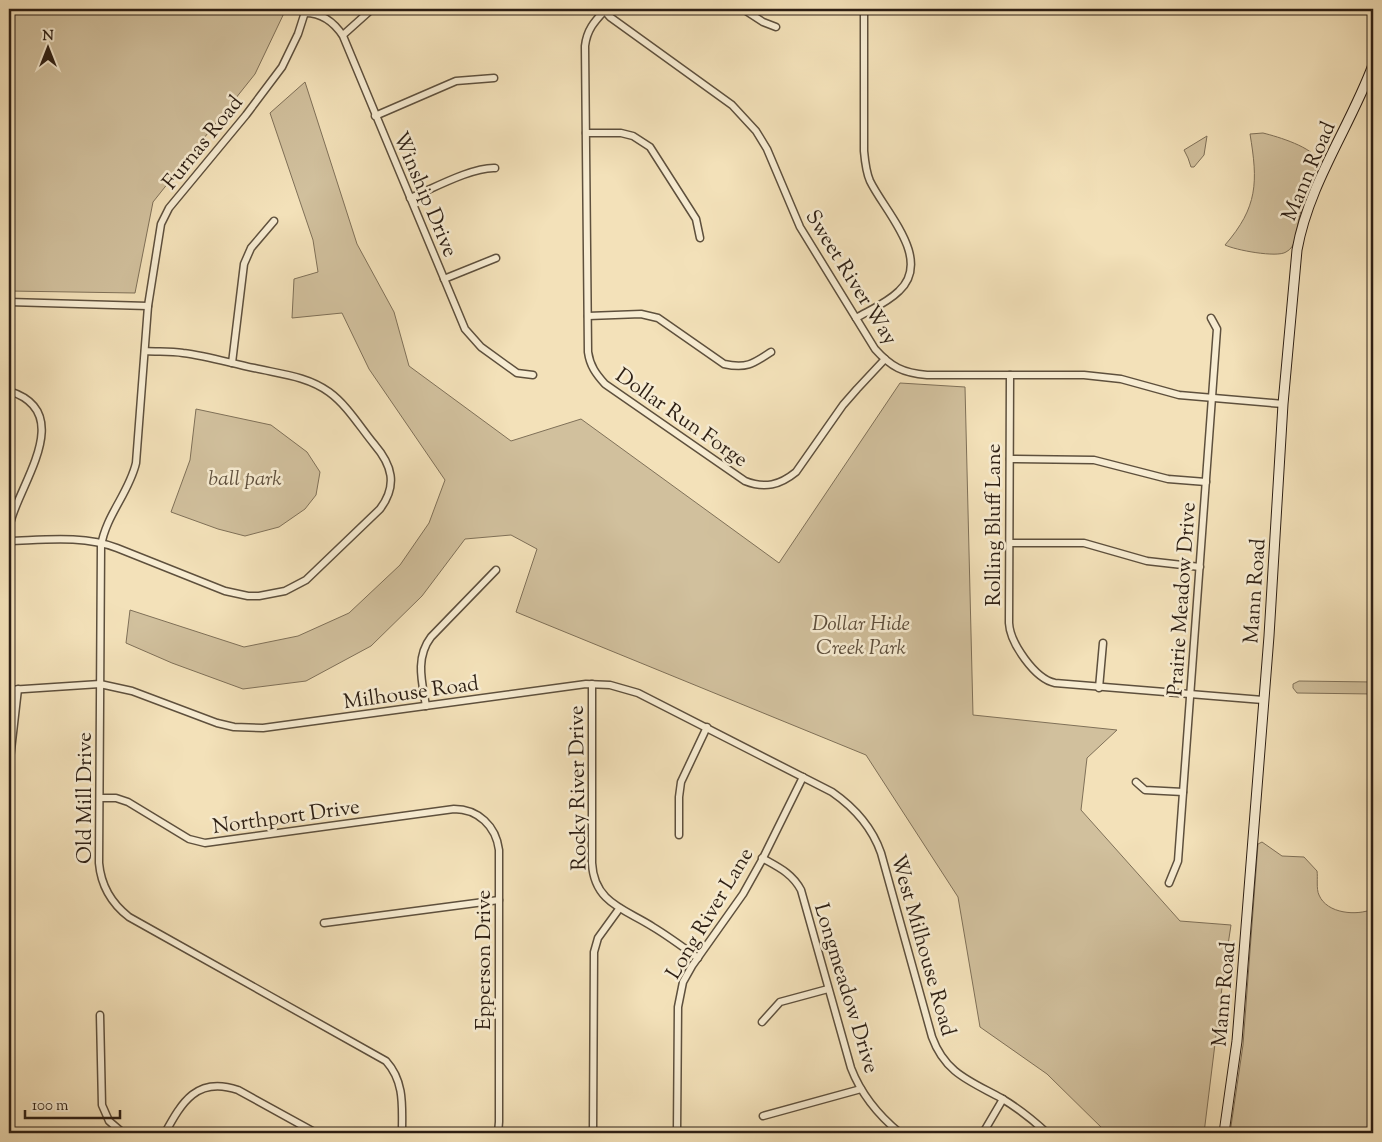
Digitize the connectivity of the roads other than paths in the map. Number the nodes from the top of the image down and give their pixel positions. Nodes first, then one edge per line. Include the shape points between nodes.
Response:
1 (372, 9) edge
2 (604, 9) edge
3 (743, 9) edge
4 (864, 9) edge
5 (306, 11) edge
6 (776, 26) dead end
7 (343, 35) junction
8 (1373, 65) edge
9 (494, 78) dead end
10 (376, 116) junction
11 (586, 133) junction
12 (495, 168) dead end
13 (410, 198) junction
14 (274, 220) dead end
15 (700, 238) dead end
16 (496, 258) dead end
17 (444, 279) junction
18 (9, 302) edge
19 (148, 306) junction
20 (588, 316) junction
21 (856, 318) junction
22 (1211, 318) dead end
23 (146, 336) joint
24 (145, 351) junction
25 (771, 352) dead end
26 (885, 360) junction
27 (232, 364) junction
28 (1010, 375) junction
29 (533, 376) dead end
30 (9, 391) edge
31 (1212, 398) junction
32 (1283, 404) junction
33 (1010, 459) junction
34 (1206, 482) junction
35 (9, 540) edge
36 (101, 543) junction
37 (1010, 543) junction
38 (1200, 567) junction
39 (496, 570) dead end
40 (1103, 643) dead end
41 (100, 684) junction
42 (592, 684) junction
43 (1099, 688) junction
44 (9, 690) edge
45 (18, 690) junction
46 (1190, 695) junction
47 (1263, 700) junction
48 (426, 706) junction
49 (707, 727) junction
50 (10, 754) edge
51 (802, 777) junction
52 (1136, 782) dead end
53 (1183, 792) junction
54 (100, 798) junction
55 (457, 809) joint
56 (680, 835) dead end
57 (10, 845) edge
58 (762, 858) junction
59 (1169, 883) dead end
60 (499, 900) junction
61 (619, 909) junction
62 (324, 923) dead end
63 (9, 947) edge
64 (698, 958) junction
65 (828, 989) junction
66 (100, 1015) dead end
67 (762, 1022) dead end
68 (861, 1089) junction
69 (1003, 1099) junction
70 (763, 1116) dead end
71 (124, 1133) edge
72 (165, 1133) edge
73 (314, 1133) edge
74 (402, 1133) edge
75 (498, 1133) edge
76 (593, 1133) edge
77 (677, 1133) edge
78 (899, 1133) edge
79 (983, 1133) edge
80 (1047, 1133) edge
81 (1224, 1133) edge

1 - 7 street
2 - 11 street, Dollar Run Forge via 586,35
2 - 21 street, Sweet River Way via 610,18 744,116 767,149 800,227
3 - 6 street
4 - 21 street via 866,168 908,244 911,257 910,270 900,290
5 - 7 street, Winship Drive via 326,18
5 - 19 street, Furnas Road via 282,67 166,213 158,236
7 - 10 street, Winship Drive
8 - 32 main road, Mann Road via 1302,222
9 - 10 street via 456,81
10 - 13 street, Winship Drive
11 - 15 street via 621,133 633,136 650,147 696,219
11 - 20 street, Dollar Run Forge
12 - 13 street via 466,174
13 - 17 street, Winship Drive
14 - 27 street via 251,248 244,264
16 - 17 street
17 - 29 street, Winship Drive via 474,341 517,373
18 - 19 street
19 - 23 street, Furnas Road
20 - 25 street via 641,314 658,318 724,364 755,363
20 - 26 street, Dollar Run Forge via 590,363 605,384 753,485 775,485 796,472 857,388
21 - 26 street, Sweet River Way
22 - 31 street, Prairie Meadow Drive via 1217,329
23 - 24 street, Old Mill Drive
24 - 27 street via 181,353
24 - 36 street, Old Mill Drive via 136,463 131,480 107,523
26 - 28 street, Sweet River Way via 909,373 927,376
27 - 36 street via 305,379 329,392 384,455 390,468 389,492 380,508 310,576 274,594 233,594
28 - 31 street, Sweet River Way via 1105,377 1179,395
28 - 33 street, Rolling Bluff Lane
30 - 35 street via 28,401 38,413 42,427 42,442 12,517
31 - 32 street, Sweet River Way
31 - 34 street, Prairie Meadow Drive
32 - 47 main road, Mann Road
33 - 34 street via 1094,460 1168,479
33 - 37 street, Rolling Bluff Lane
34 - 38 street, Prairie Meadow Drive
35 - 36 street
36 - 41 street, Old Mill Drive
37 - 38 street via 1084,543 1147,561
37 - 43 street, Rolling Bluff Lane via 1010,631 1017,648 1050,682
38 - 46 street, Prairie Meadow Drive
39 - 48 street via 425,647 420,667
40 - 43 street
41 - 45 street, Milhouse Road
41 - 48 street, Milhouse Road via 132,690 217,722 248,728
41 - 54 street, Old Mill Drive
42 - 48 street, Milhouse Road
42 - 49 street, Milhouse Road via 638,693
42 - 61 street, Rocky River Drive via 592,867 600,890
43 - 46 street, Rolling Bluff Lane
44 - 45 street, Milhouse Road
45 - 50 street
46 - 47 street, Rolling Bluff Lane
46 - 53 street, Prairie Meadow Drive
47 - 81 main road, Mann Road via 1237,1041
49 - 51 street, Milhouse Road
49 - 56 street via 681,782
50 - 57 street
51 - 58 street, Long River Lane
51 - 69 street, West Milhouse Road via 845,801 870,829 883,857 937,1050 958,1074
52 - 53 street via 1145,790
53 - 59 street, Prairie Meadow Drive via 1178,861
54 - 55 street, Northport Drive via 128,802 189,839 204,843
54 - 74 street, Old Mill Drive via 100,872 106,892 116,906 129,917 383,1060 393,1070 401,1087
55 - 60 street, Epperson Drive via 481,817 496,836
57 - 63 street
58 - 64 street, Long River Lane via 743,894
58 - 65 street, Longmeadow Drive via 787,872 798,884
60 - 62 street
60 - 75 street, Epperson Drive
61 - 64 street, Rocky River Drive via 653,927
61 - 76 street via 598,938 594,952
64 - 77 street, Long River Lane via 683,982 678,1004
65 - 67 street via 780,1002
65 - 68 street, Longmeadow Drive via 848,1060
66 - 71 street via 102,1105 109,1121
68 - 70 street
68 - 78 street, Longmeadow Drive via 880,1115
69 - 79 street
69 - 80 street, West Milhouse Road
72 - 73 street via 189,1097 201,1089 224,1086 238,1090

